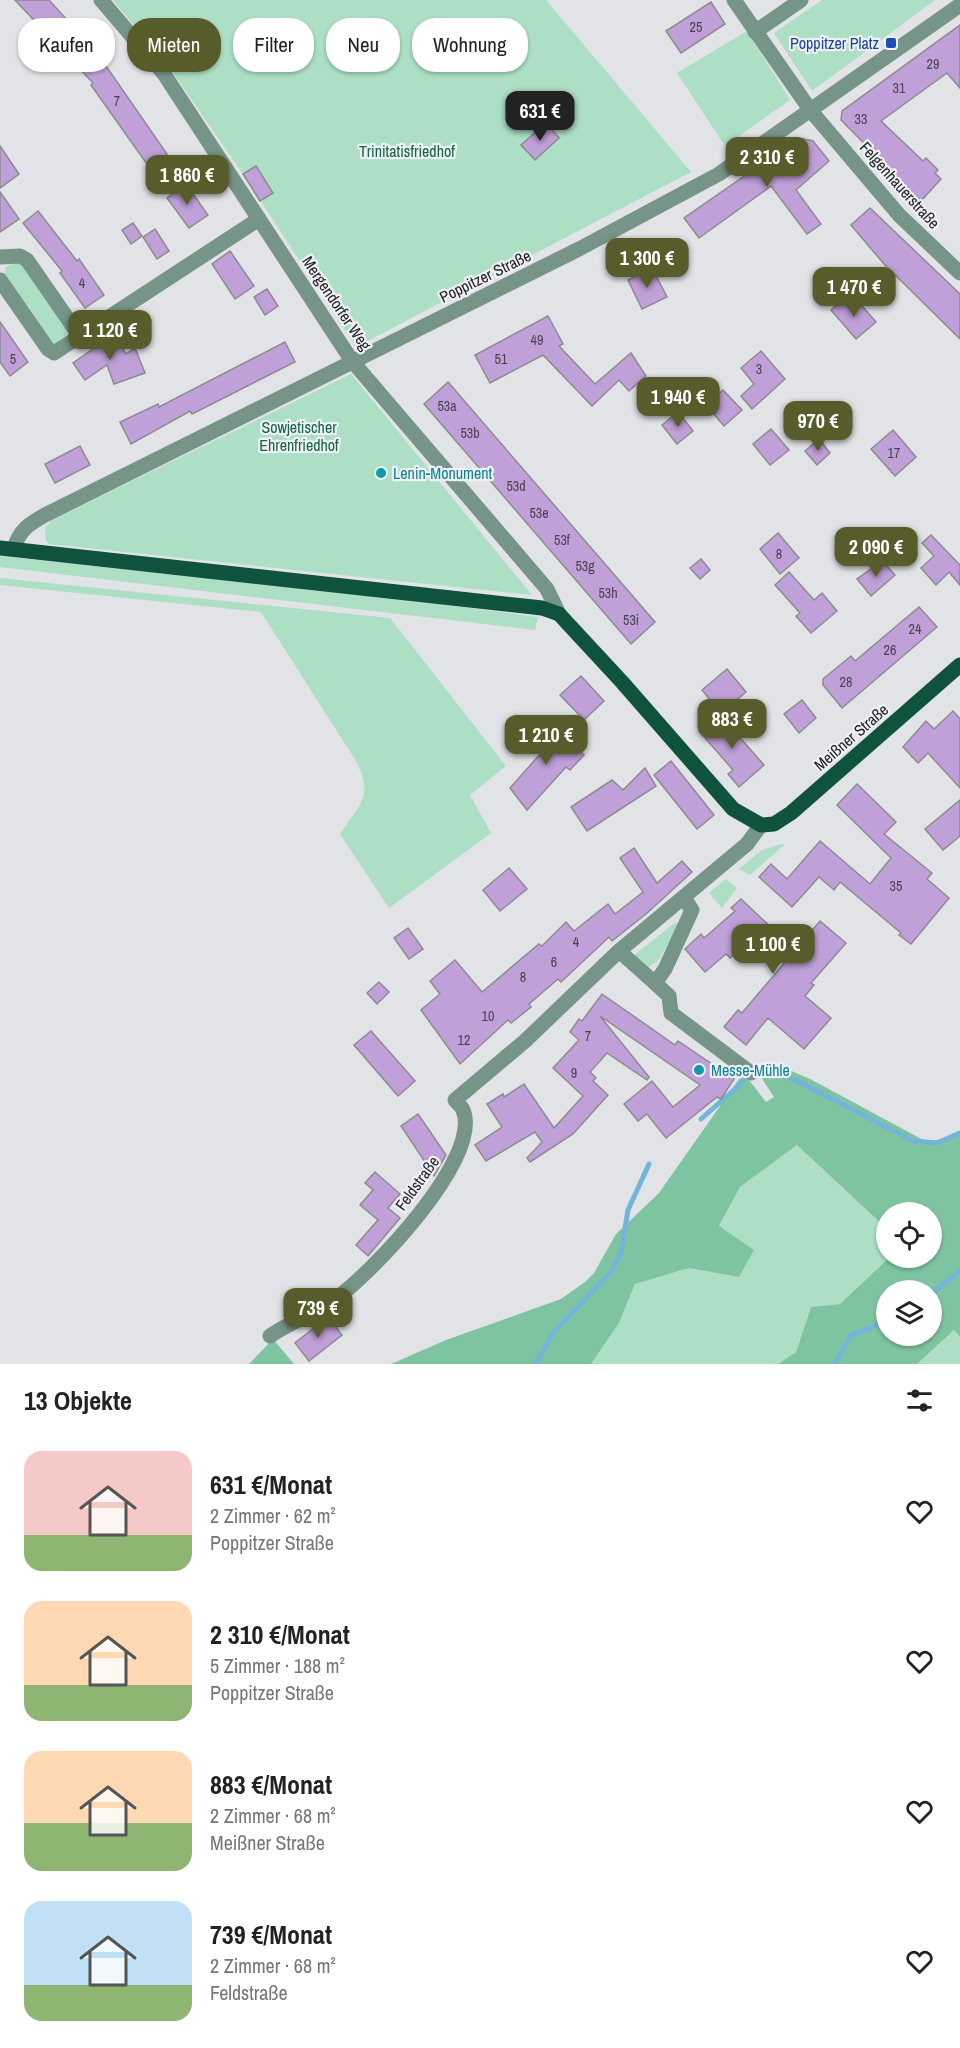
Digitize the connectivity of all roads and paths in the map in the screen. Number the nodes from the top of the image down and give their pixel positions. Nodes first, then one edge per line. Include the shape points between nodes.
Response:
1 (100, 0) edge
2 (734, 0) edge
3 (801, 0) edge
4 (960, 5) edge
5 (755, 32) junction
6 (811, 111) junction
7 (259, 219) junction
8 (0, 257) edge
9 (960, 273) edge
10 (0, 280) edge
11 (80, 334) junction
12 (352, 361) junction
13 (7, 548) edge
14 (559, 614) junction
15 (960, 665) edge
16 (761, 825) junction
17 (684, 898) junction
18 (619, 951) junction
19 (655, 983) junction
20 (751, 1073) dead end
21 (270, 1336) dead end

1 - 7 street, Mergendorfer Weg via 164,74
2 - 5 street, Felgenhauerstraße
3 - 5 street
4 - 6 street, Poppitzer Straße
5 - 6 street, Felgenhauerstraße
6 - 9 street, Felgenhauerstraße via 899,214
6 - 12 street, Poppitzer Straße via 709,180
7 - 11 street
7 - 12 street, Mergendorfer Weg
8 - 11 street via 20,256 27,260
10 - 11 street via 48,349 54,353
12 - 13 street, Poppitzer Straße via 45,514 27,525
12 - 14 street, Mergendorfer Weg via 547,589
13 - 14 main road via 542,608
14 - 16 main road via 733,809
15 - 16 main road, Meißner Straße via 791,813 774,824
16 - 17 street, Feldstraße via 747,844
17 - 18 street, Feldstraße
17 - 19 street via 692,910
18 - 19 street
18 - 21 street, Feldstraße via 525,1041 455,1100 463,1111 465,1130 451,1169 384,1255 331,1302
19 - 20 street via 669,996 671,1013

